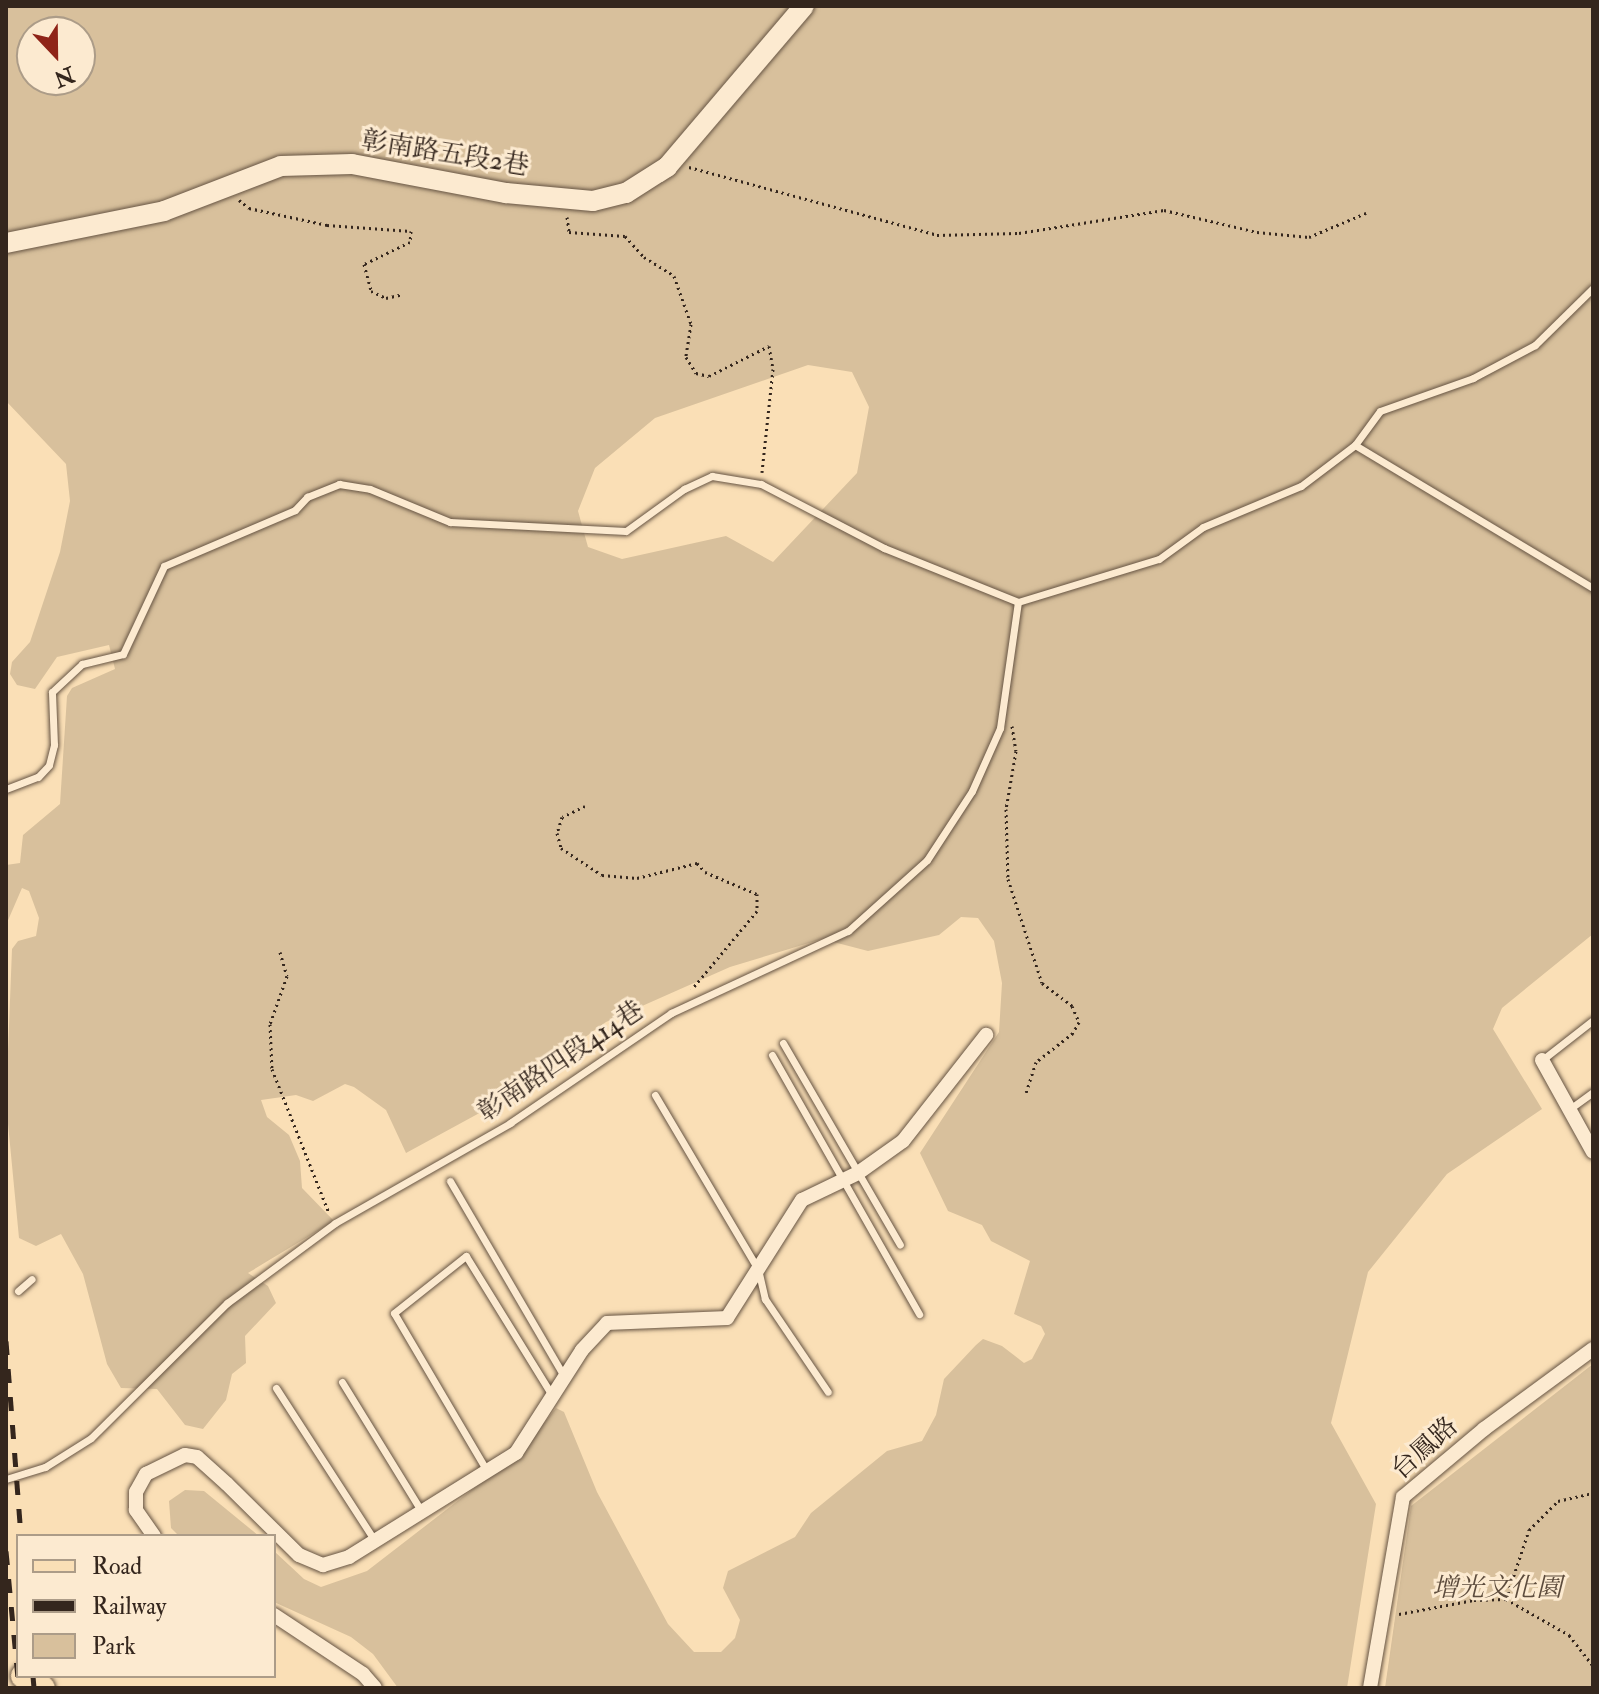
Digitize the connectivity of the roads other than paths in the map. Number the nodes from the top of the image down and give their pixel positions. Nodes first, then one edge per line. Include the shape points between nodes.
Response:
1 (804, 6) edge
2 (6, 243) edge
3 (1593, 288) edge
4 (1355, 445) junction
5 (1593, 588) edge
6 (1018, 602) junction
7 (6, 789) edge
8 (1593, 1020) edge
9 (986, 1035) dead end
10 (783, 1043) dead end
11 (772, 1055) dead end
12 (1542, 1060) joint
13 (1593, 1092) edge
14 (655, 1095) dead end
15 (1571, 1108) junction
16 (1593, 1152) edge
17 (858, 1173) junction
18 (450, 1181) dead end
19 (844, 1181) junction
20 (900, 1245) dead end
21 (758, 1269) junction
22 (32, 1279) dead end
23 (18, 1291) dead end
24 (919, 1314) dead end
25 (1593, 1349) edge
26 (565, 1377) junction
27 (342, 1382) dead end
28 (276, 1388) dead end
29 (828, 1392) dead end
30 (553, 1396) junction
31 (488, 1471) junction
32 (6, 1479) edge
33 (422, 1512) junction
34 (153, 1534) edge
35 (375, 1541) junction
36 (276, 1616) edge
37 (375, 1688) edge
38 (1370, 1688) edge

1 - 2 street, 彰南路五段2巷 via 667,167 626,193 593,201 506,193 352,164 281,166 164,211
3 - 4 lane via 1535,345 1473,378 1380,411
4 - 5 lane
4 - 6 lane via 1301,486 1203,527 1159,559
6 - 7 lane via 884,548 761,484 712,476 684,489 626,531 450,522 370,489 339,484 295,510 164,566 123,654 82,664 52,692 49,765 38,777
6 - 32 lane, 彰南路四段414巷 via 1000,728 972,791 927,860 848,931 671,1013 510,1123 335,1223 227,1303 91,1438 45,1467
8 - 12 lane
9 - 17 street via 903,1141
10 - 17 lane
11 - 19 lane
12 - 15 street
13 - 15 lane
14 - 21 lane
15 - 16 street
17 - 19 street
17 - 20 lane
18 - 26 lane
19 - 21 street via 802,1200
19 - 24 lane
21 - 26 street via 727,1318 607,1323
21 - 29 lane via 765,1299
22 - 23 lane
25 - 38 street, 台鳳路 via 1403,1497
26 - 30 street
27 - 33 lane
28 - 35 lane
30 - 31 street via 516,1453
30 - 31 lane via 466,1256 394,1313
31 - 33 street
33 - 35 street
34 - 35 street via 136,1510 136,1492 146,1474 185,1455 197,1457 299,1555 323,1565
36 - 37 street via 363,1674

